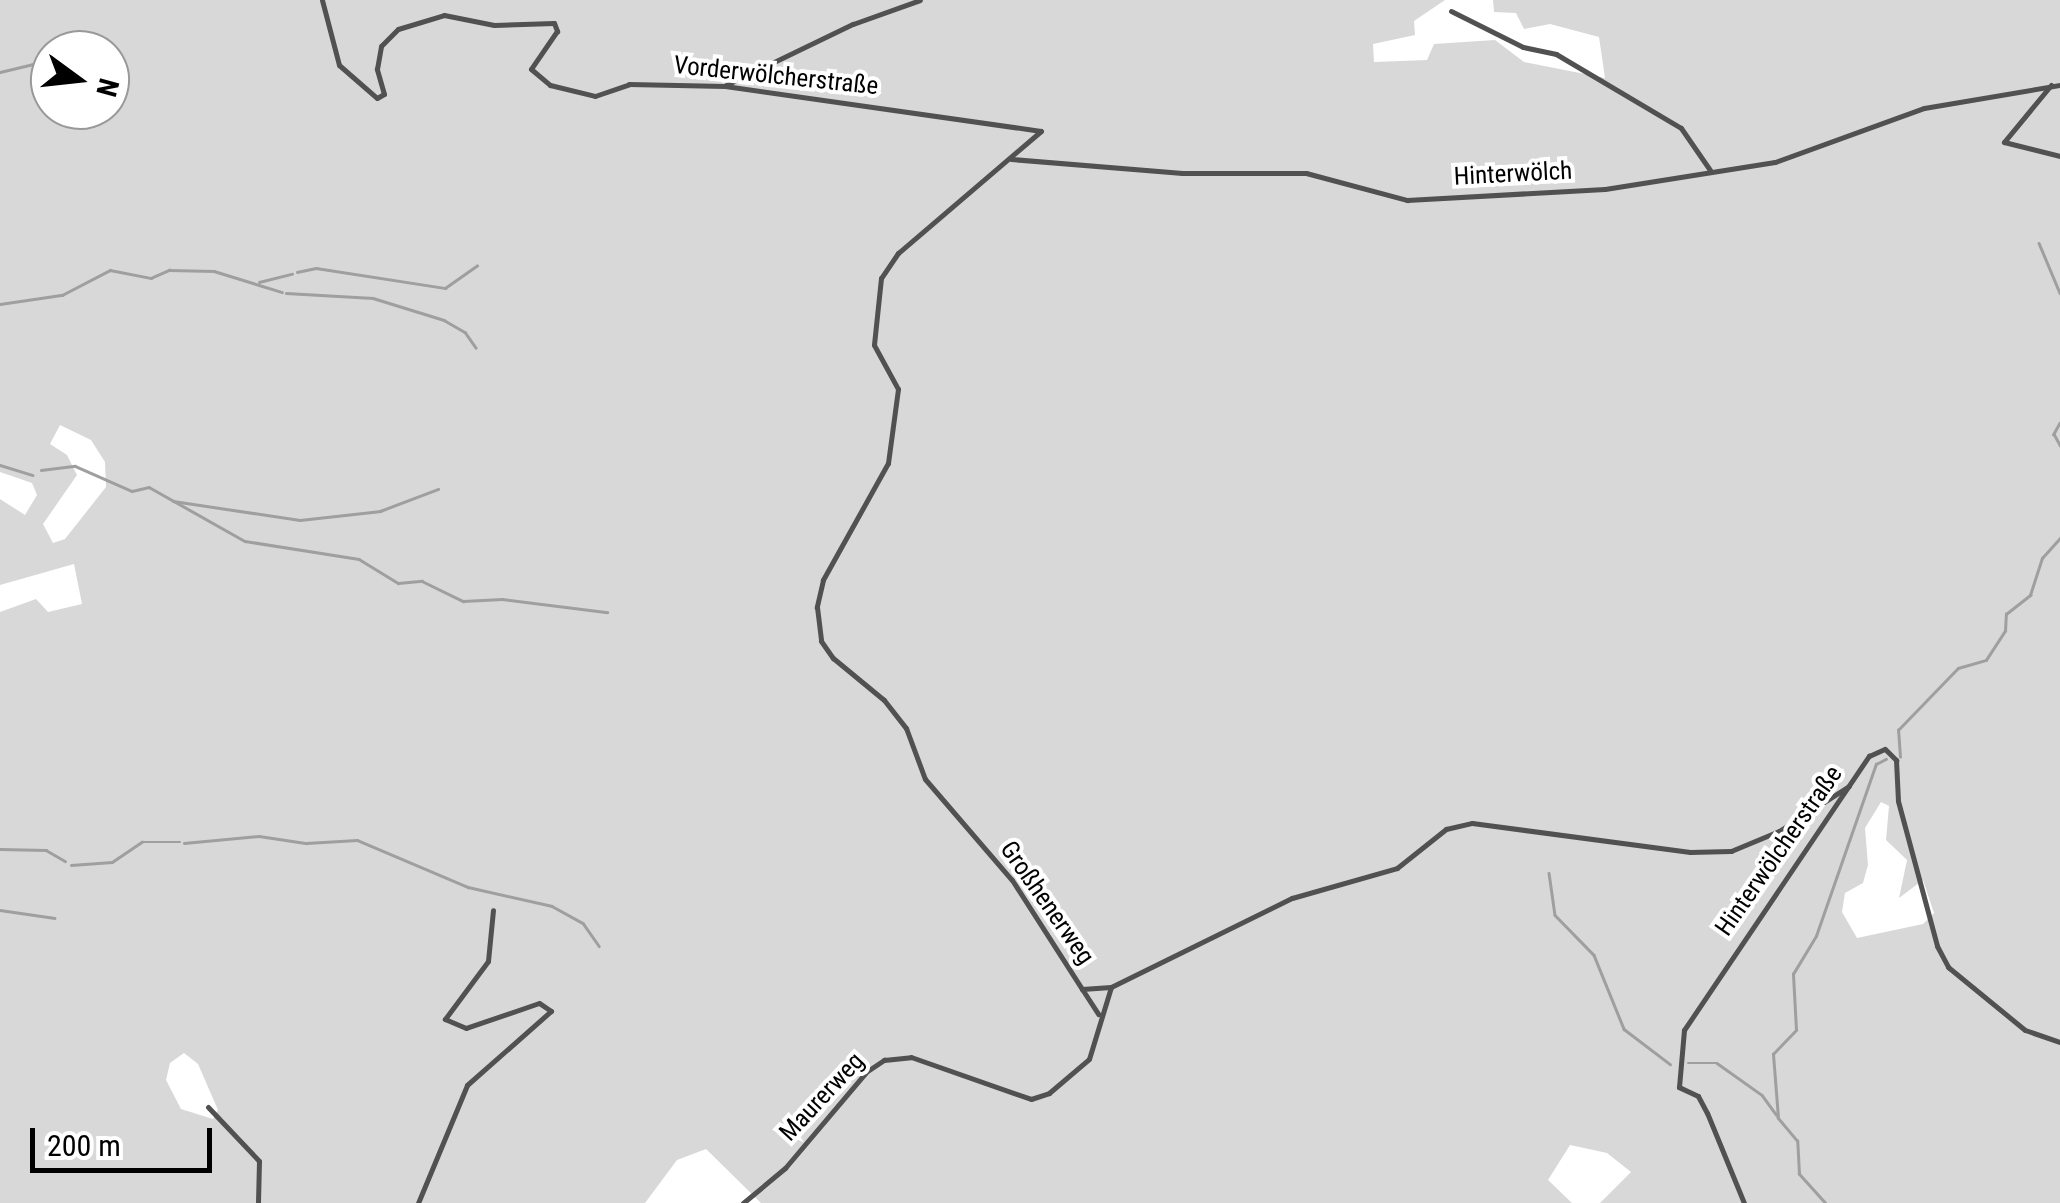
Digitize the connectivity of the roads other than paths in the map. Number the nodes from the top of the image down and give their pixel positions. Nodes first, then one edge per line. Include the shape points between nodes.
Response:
1 (322, 0) edge
2 (920, 0) edge
3 (1451, 11) dead end
4 (2051, 85) junction
5 (2060, 85) edge
6 (726, 86) junction
7 (2060, 156) edge
8 (1010, 159) junction
9 (1710, 170) junction
10 (1848, 786) junction
11 (494, 910) dead end
12 (1111, 987) junction
13 (1082, 989) junction
14 (1098, 1014) junction
15 (2060, 1042) edge
16 (208, 1107) dead end
17 (258, 1203) edge
18 (418, 1203) edge
19 (743, 1203) edge
20 (1744, 1203) edge

1 - 6 street, Vorderwölcherstraße via 339,65 377,98 384,94 381,46 398,29 444,15 494,24 554,23 557,31 531,69 565,90 599,96 629,84
2 - 6 street via 853,24
3 - 9 street via 1523,47 1556,54 1681,128
4 - 5 street, Hinterwölch
4 - 7 street via 2004,142
4 - 9 street, Hinterwölch via 1924,108 1792,158
6 - 8 street, Vorderwölcherstraße via 1038,129 1039,138
8 - 9 street, Hinterwölch via 1182,173 1306,173 1407,200 1606,189
8 - 13 street, Großhenerweg via 898,253 881,278 874,346 898,388 888,464 823,580 817,607 822,640 833,658 906,728 926,779 1012,880
10 - 12 street, Großhenerweg via 1779,832 1731,850 1690,852 1472,823 1446,829 1397,868 1292,898
10 - 15 street, Hinterwölcherstraße via 1869,756 1885,749 1896,760 1898,801 1948,967 2025,1030
10 - 20 street, Hinterwölcherstraße via 1710,985 1680,1047 1679,1087 1698,1096
11 - 18 street via 488,961 445,1018 466,1028 539,1002 551,1012 467,1086
12 - 13 street, Großhenerweg
12 - 14 street, Maurerweg
13 - 14 street
14 - 19 street, Maurerweg via 1086,1062 1039,1098 995,1092 911,1057 884,1060
16 - 17 street via 259,1161

